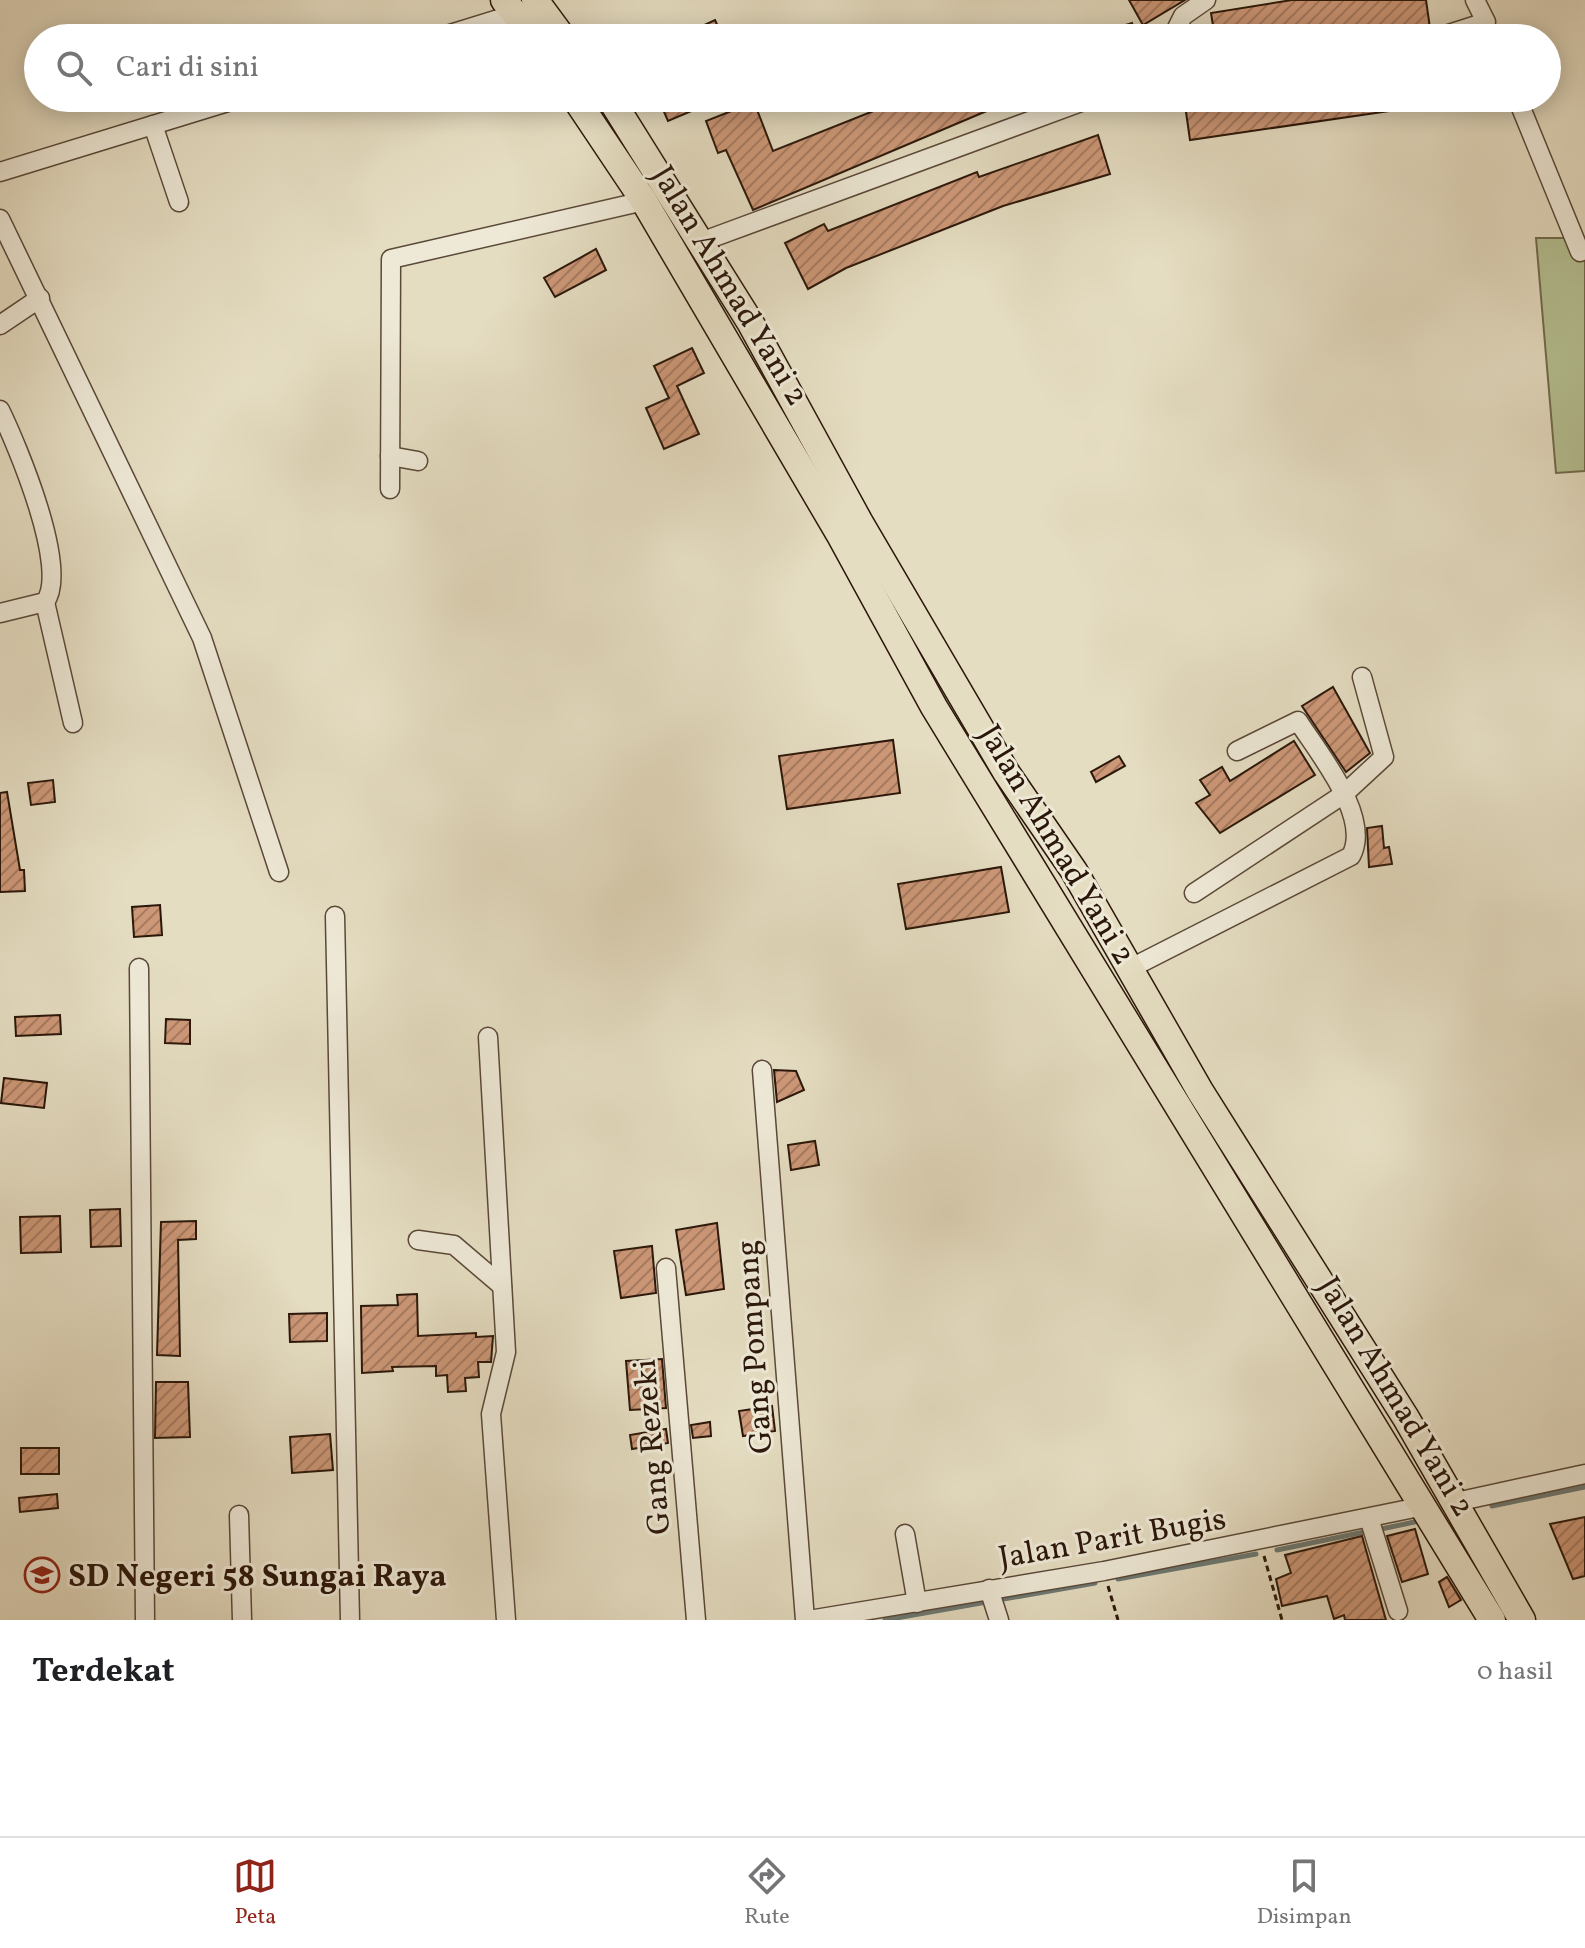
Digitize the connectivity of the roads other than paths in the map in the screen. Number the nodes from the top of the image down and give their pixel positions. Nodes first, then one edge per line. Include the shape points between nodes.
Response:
1 (1206, 0) edge
2 (1475, 0) edge
3 (518, 5) edge
4 (471, 24) edge
5 (527, 24) edge
6 (544, 24) edge
7 (1179, 24) edge
8 (1486, 24) edge
9 (195, 112) edge
10 (584, 112) edge
11 (618, 112) edge
12 (1054, 112) edge
13 (1523, 112) edge
14 (153, 125) junction
15 (0, 172) edge
16 (644, 201) junction
17 (179, 202) dead end
18 (0, 219) edge
19 (698, 243) junction
20 (1580, 252) dead end
21 (40, 298) junction
22 (0, 325) edge
23 (0, 410) edge
24 (390, 456) junction
25 (418, 461) dead end
26 (390, 489) dead end
27 (45, 602) junction
28 (0, 613) edge
29 (1362, 677) dead end
30 (73, 723) dead end
31 (1237, 751) dead end
32 (1344, 794) junction
33 (279, 872) dead end
34 (1194, 893) dead end
35 (335, 916) dead end
36 (139, 968) dead end
37 (1129, 969) junction
38 (488, 1037) dead end
39 (762, 1070) dead end
40 (418, 1240) dead end
41 (666, 1268) dead end
42 (502, 1286) junction
43 (1322, 1286) junction
44 (1298, 1298) junction
45 (1585, 1474) edge
46 (1456, 1502) junction
47 (1424, 1506) junction
48 (239, 1515) dead end
49 (1369, 1518) junction
50 (905, 1534) dead end
51 (989, 1589) junction
52 (917, 1603) junction
53 (1398, 1611) dead end
54 (145, 1620) edge
55 (242, 1620) edge
56 (350, 1620) edge
57 (506, 1620) edge
58 (696, 1620) edge
59 (807, 1620) edge
60 (999, 1620) edge
61 (1492, 1620) edge
62 (1522, 1620) edge

1 - 7 street
2 - 8 street
3 - 4 street
3 - 5 highway
3 - 6 highway
9 - 14 street
10 - 16 highway, Jalan Ahmad Yani 2
11 - 19 highway, Jalan Ahmad Yani 2
12 - 19 street
13 - 20 street
14 - 15 street
14 - 17 street
16 - 24 street via 391,259
16 - 44 highway, Jalan Ahmad Yani 2 via 942,720
18 - 21 street
19 - 37 highway, Jalan Ahmad Yani 2 via 764,347 999,760 1074,871
21 - 22 street
21 - 33 street via 202,638
23 - 27 street via 33,483 43,521 51,589
24 - 25 street
24 - 26 street
27 - 28 street
27 - 30 street
29 - 32 street via 1384,757
31 - 32 street via 1298,721
32 - 34 street
32 - 37 street via 1358,838 1351,856
35 - 56 street
36 - 54 street
37 - 43 highway, Jalan Ahmad Yani 2
38 - 42 street
39 - 59 street, Gang Pompang
40 - 42 street via 454,1245
41 - 58 street, Gang Rezeki
42 - 57 street via 505,1363 491,1414
43 - 44 highway
43 - 46 highway, Jalan Ahmad Yani 2
44 - 47 highway, Jalan Ahmad Yani 2
45 - 46 street
46 - 62 highway, Jalan Ahmad Yani 2
47 - 49 street, Jalan Parit Bugis
47 - 61 highway, Jalan Ahmad Yani 2
48 - 55 street
49 - 51 street, Jalan Parit Bugis
49 - 53 street
50 - 52 street
51 - 52 street, Jalan Parit Bugis
51 - 60 street
52 - 59 street, Jalan Parit Bugis

